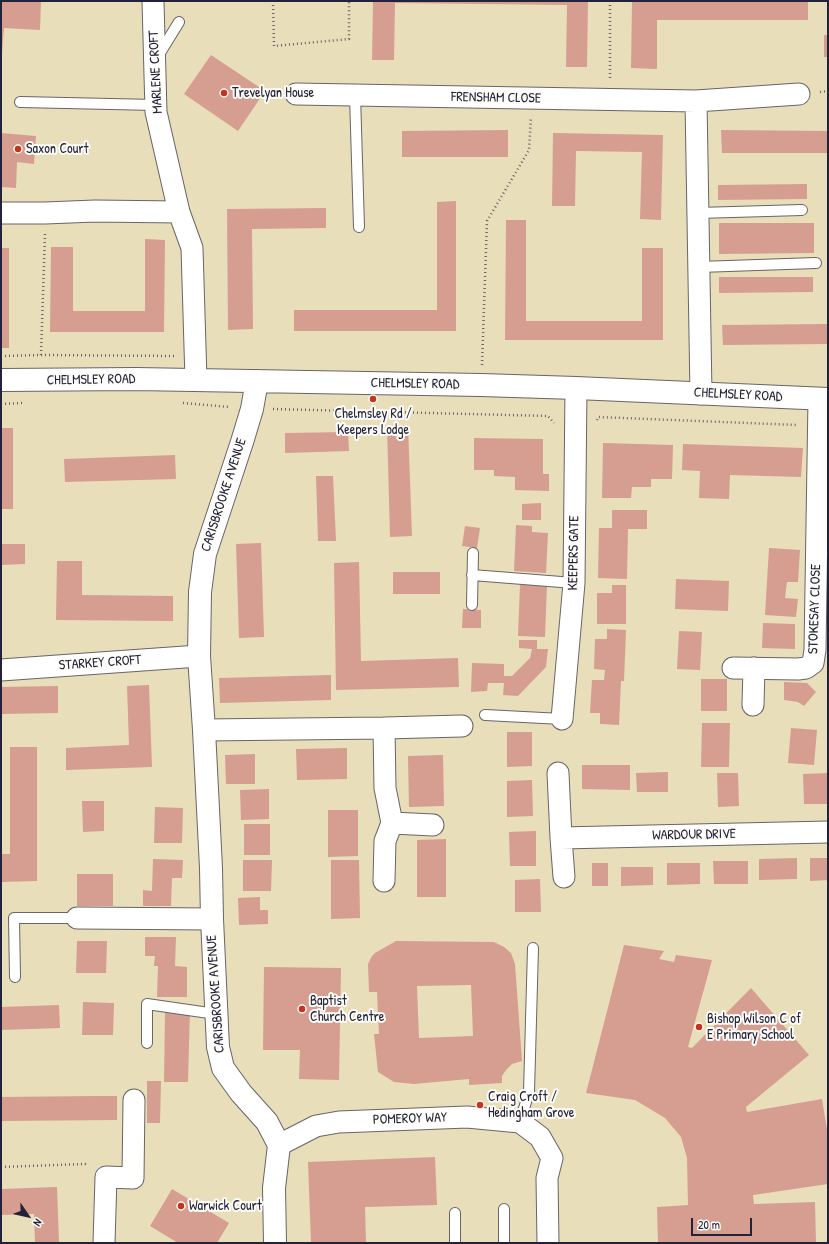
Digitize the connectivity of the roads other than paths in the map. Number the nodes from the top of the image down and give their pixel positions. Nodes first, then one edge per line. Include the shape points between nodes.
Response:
1 (153, 1) edge
2 (179, 22) dead end
3 (155, 62) junction
4 (296, 94) dead end
5 (799, 94) dead end
6 (355, 95) junction
7 (696, 101) junction
8 (20, 102) dead end
9 (156, 105) junction
10 (802, 210) dead end
11 (180, 212) junction
12 (1, 213) edge
13 (698, 213) junction
14 (359, 227) dead end
15 (816, 263) dead end
16 (699, 267) junction
17 (1, 380) edge
18 (196, 380) junction
19 (257, 381) junction
20 (576, 388) junction
21 (701, 394) junction
22 (823, 399) edge
23 (473, 553) dead end
24 (472, 575) junction
25 (574, 584) junction
26 (472, 605) dead end
27 (199, 656) junction
28 (733, 668) dead end
29 (754, 668) junction
30 (1, 670) edge
31 (753, 705) dead end
32 (485, 715) dead end
33 (562, 719) joint
34 (462, 726) dead end
35 (384, 728) junction
36 (204, 730) junction
37 (558, 773) dead end
38 (392, 823) junction
39 (433, 825) dead end
40 (828, 832) edge
41 (561, 838) junction
42 (564, 877) dead end
43 (384, 881) dead end
44 (78, 918) joint
45 (212, 919) junction
46 (533, 948) dead end
47 (15, 977) dead end
48 (216, 1014) junction
49 (147, 1043) dead end
50 (134, 1100) dead end
51 (520, 1122) junction
52 (279, 1145) junction
53 (504, 1209) dead end
54 (455, 1213) dead end
55 (104, 1243) edge
56 (275, 1243) edge
57 (455, 1243) edge
58 (504, 1243) edge
59 (548, 1243) edge

1 - 3 street, MARLENE CROFT
2 - 3 lane
3 - 9 street, MARLENE CROFT
4 - 6 street, FRENSHAM CLOSE
5 - 7 street, FRENSHAM CLOSE
6 - 7 street, FRENSHAM CLOSE
6 - 14 lane
7 - 13 street
8 - 9 lane
9 - 11 street, MARLENE CROFT
10 - 13 lane
11 - 12 street
11 - 18 street, MARLENE CROFT via 192,248
13 - 16 street
15 - 16 lane
16 - 21 street
17 - 18 street, CHELMSLEY ROAD
18 - 19 street, CHELMSLEY ROAD
19 - 20 street, CHELMSLEY ROAD
19 - 27 street, CARISBROOKE AVENUE via 252,409 205,554 200,592
20 - 21 street, CHELMSLEY ROAD
20 - 25 street, KEEPERS GATE
21 - 22 street, CHELMSLEY ROAD
22 - 29 street, STOKESAY CLOSE via 819,426 813,663 806,668 798,669
23 - 24 lane
24 - 25 lane
24 - 26 lane
25 - 33 street, KEEPERS GATE
27 - 30 street, STARKEY CROFT
27 - 36 street, CARISBROOKE AVENUE
28 - 29 street, STOKESAY CLOSE
29 - 31 street
32 - 33 lane
34 - 35 street
35 - 36 street
35 - 38 street via 385,788
36 - 45 street, CARISBROOKE AVENUE
37 - 41 street
38 - 39 street
38 - 43 street via 385,841
40 - 41 street, WARDOUR DRIVE
41 - 42 street
44 - 45 street, CARISBROOKE AVENUE
44 - 47 lane via 14,918
45 - 48 street, CARISBROOKE AVENUE
46 - 51 lane via 529,1092
48 - 49 lane via 147,1004
48 - 52 street, CARISBROOKE AVENUE via 218,1047 223,1068 267,1122
50 - 55 street via 133,1178 106,1177
51 - 52 street, POMEROY WAY via 467,1117 340,1122 316,1126
51 - 59 street via 540,1137 552,1158 547,1178
52 - 56 street via 274,1188
53 - 58 lane
54 - 57 lane

